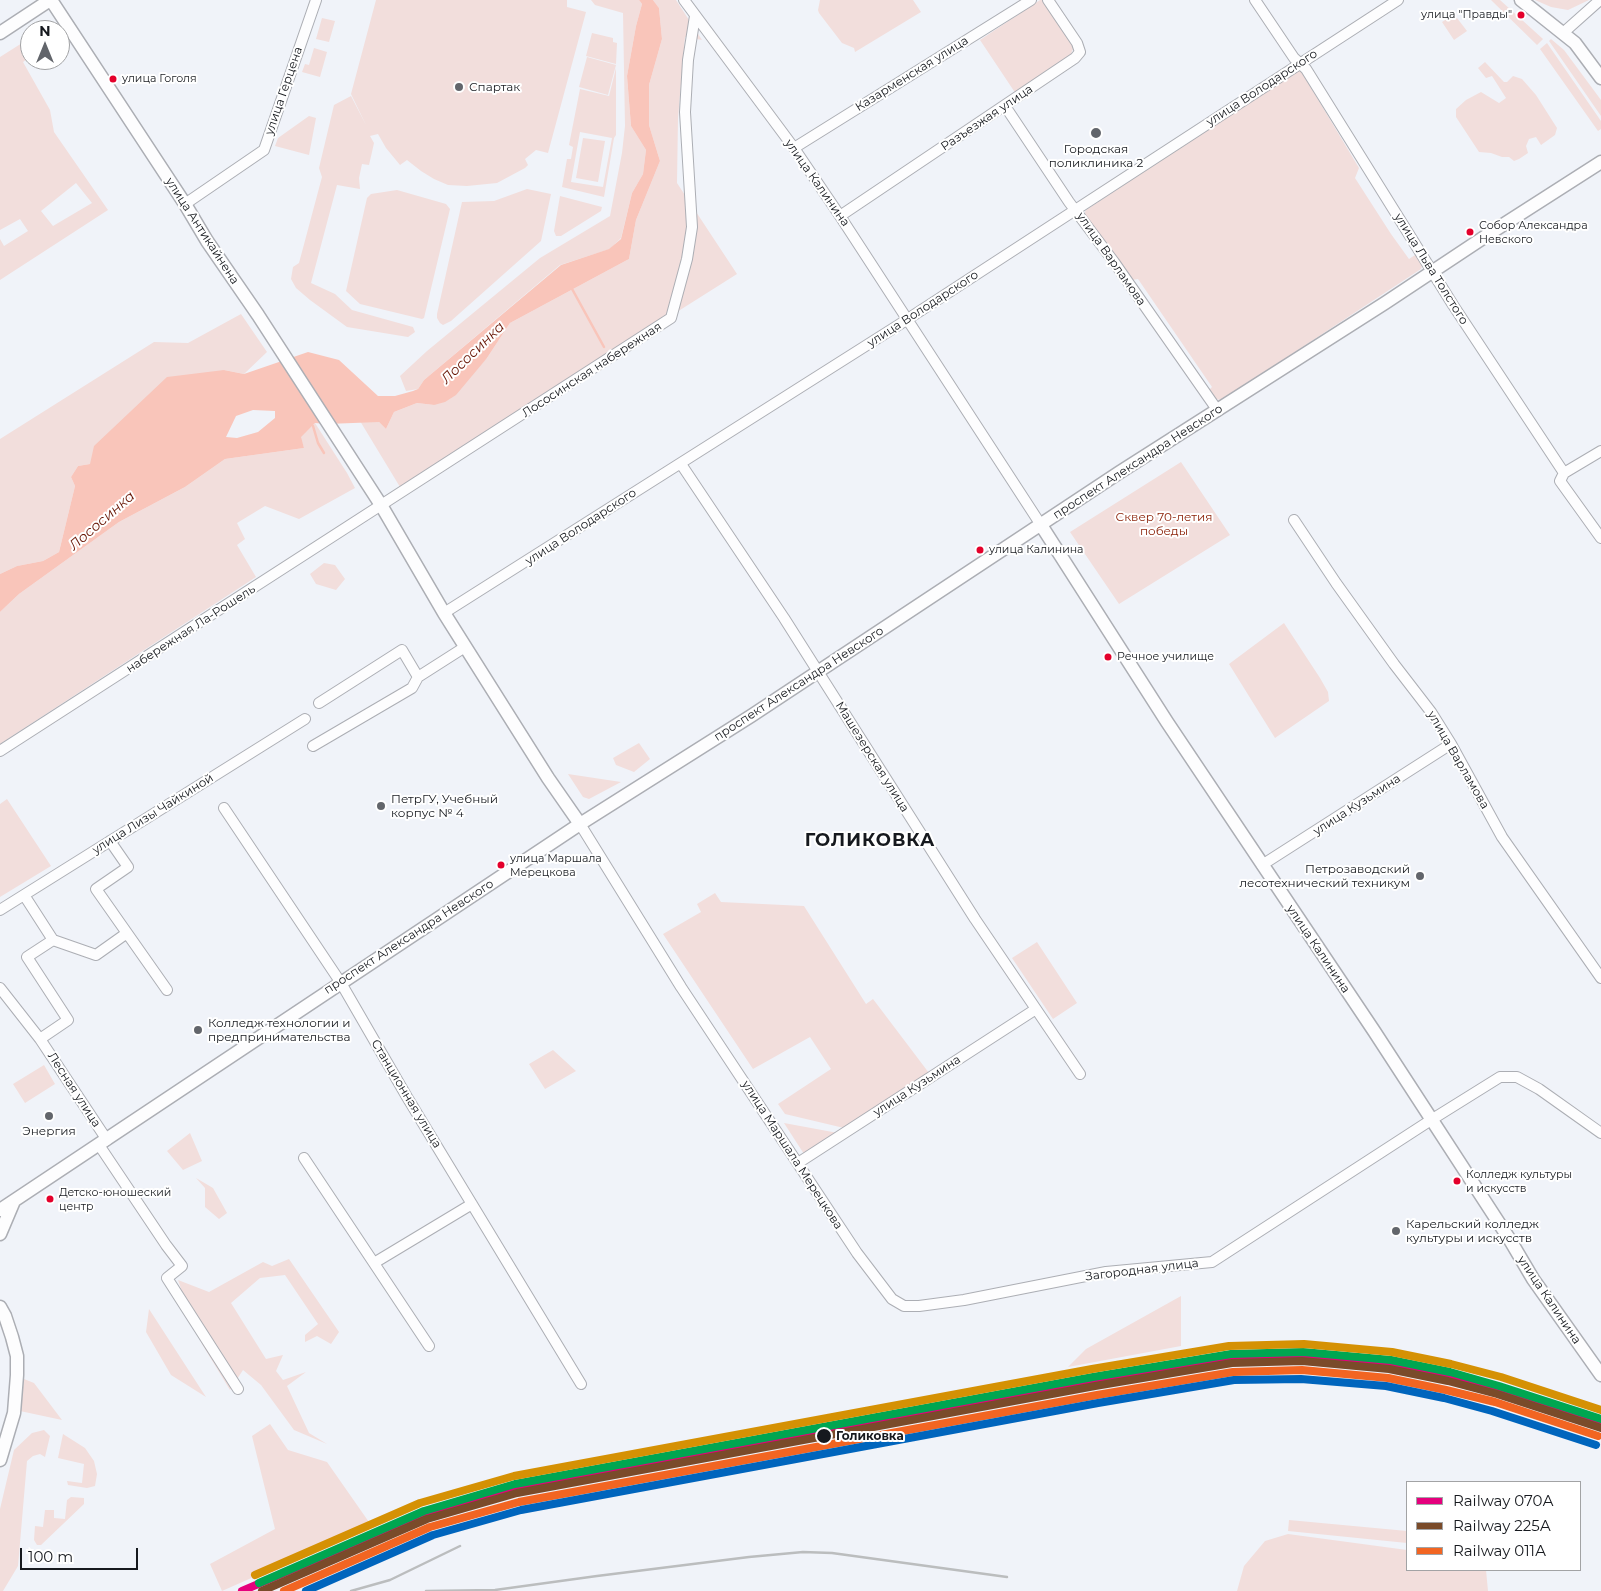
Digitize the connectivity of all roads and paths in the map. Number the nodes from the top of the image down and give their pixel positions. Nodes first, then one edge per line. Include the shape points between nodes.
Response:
1 (51, 0) edge
2 (316, 0) edge
3 (684, 0) edge
4 (1031, 0) edge
5 (1048, 0) edge
6 (1255, 0) edge
7 (1398, 0) edge
8 (1520, 0) edge
9 (1600, 0) edge
10 (695, 16) junction
11 (0, 33) edge
12 (1563, 33) junction
13 (1300, 63) junction
14 (1601, 78) edge
15 (1005, 106) junction
16 (794, 148) junction
17 (1601, 162) edge
18 (185, 204) junction
19 (1076, 210) junction
20 (840, 216) junction
21 (1432, 271) junction
22 (908, 319) junction
23 (1218, 411) junction
24 (1601, 451) edge
25 (353, 462) joint
26 (681, 464) junction
27 (1564, 473) junction
28 (381, 505) junction
29 (1294, 520) dead end
30 (1041, 525) junction
31 (1601, 538) edge
32 (444, 613) junction
33 (465, 646) junction
34 (818, 672) junction
35 (418, 677) junction
36 (319, 702) dead end
37 (305, 719) dead end
38 (1451, 744) junction
39 (313, 746) dead end
40 (0, 751) edge
41 (224, 808) dead end
42 (580, 824) junction
43 (110, 841) junction
44 (1262, 865) junction
45 (24, 895) junction
46 (0, 910) edge
47 (127, 933) junction
48 (53, 940) junction
49 (1601, 978) edge
50 (340, 983) junction
51 (0, 988) edge
52 (167, 990) dead end
53 (1036, 1009) junction
54 (40, 1040) junction
55 (1080, 1074) dead end
56 (1431, 1120) junction
57 (1601, 1133) edge
58 (103, 1142) junction
59 (304, 1158) dead end
60 (798, 1163) junction
61 (14, 1201) junction
62 (472, 1204) junction
63 (0, 1210) edge
64 (0, 1234) edge
65 (374, 1263) junction
66 (904, 1306) joint
67 (0, 1307) edge
68 (429, 1346) dead end
69 (1601, 1375) edge
70 (581, 1384) dead end
71 (238, 1389) dead end
72 (0, 1460) edge

1 - 11 main road
1 - 18 main road, улица Антикайнена
2 - 18 street, улица Герцена via 264,150
3 - 10 street, улица Калинина
4 - 16 street, Казарменская улица
5 - 15 street, Разъезжая улица via 1080,52
6 - 13 street, улица Льва Толстого
7 - 13 street, улица Володарского
8 - 12 main road
9 - 12 street
10 - 16 street, улица Калинина
10 - 28 street, Лососинская набережная via 685,112 692,227 671,318
12 - 14 main road via 1586,56
13 - 19 street, улица Володарского
13 - 21 street, улица Льва Толстого
15 - 19 street, улица Варламова
15 - 20 street, Разъезжая улица
16 - 20 street, улица Калинина
17 - 21 main road, проспект Александра Невского
18 - 25 main road, улица Антикайнена
19 - 22 street, улица Володарского
19 - 23 street, улица Варламова
20 - 22 street, улица Калинина
21 - 23 main road, проспект Александра Невского
21 - 27 street, улица Льва Толстого
22 - 26 street, улица Володарского
22 - 30 street, улица Калинина
23 - 30 main road, проспект Александра Невского
24 - 27 street
25 - 28 main road, улица Маршала Мерецкова
26 - 32 street, улица Володарского
26 - 34 street, Машезерская улица
27 - 31 street, улица Льва Толстого via 1560,481
28 - 32 main road, улица Маршала Мерецкова
28 - 40 street, набережная Ла-Рошель
29 - 38 street, улица Варламова via 1394,664 1432,712
30 - 34 main road, проспект Александра Невского
30 - 44 main road, улица Калинина
32 - 33 main road, улица Маршала Мерецкова
33 - 35 street
33 - 42 main road, улица Маршала Мерецкова
34 - 42 main road, проспект Александра Невского
34 - 53 street, Машезерская улица
35 - 36 street via 402,650
35 - 39 street via 412,688
37 - 43 street, улица Лизы Чайкиной
38 - 44 street, улица Кузьмина
38 - 49 street, улица Варламова via 1502,837
41 - 50 street, Станционная улица
42 - 50 main road, проспект Александра Невского
42 - 60 street, улица Маршала Мерецкова via 681,987
43 - 45 street, улица Лизы Чайкиной
43 - 47 street via 128,867 96,889
44 - 56 main road, улица Калинина
45 - 46 street, улица Лизы Чайкиной
45 - 48 street
47 - 48 street via 96,955
47 - 52 street
48 - 54 street via 27,957 68,1020
50 - 58 main road, проспект Александра Невского
50 - 62 street, Станционная улица
51 - 54 street, Лесная улица
53 - 55 street, Машезерская улица
53 - 60 street, улица Кузьмина
54 - 58 street, Лесная улица
56 - 57 street, Загородная улица via 1500,1078 1518,1078
56 - 66 street, Загородная улица via 1212,1262 1106,1272 964,1300
56 - 69 main road, улица Калинина via 1533,1279
58 - 61 main road, проспект Александра Невского
58 - 71 street, Лесная улица via 182,1266 167,1278
59 - 65 street
60 - 66 street, улица Маршала Мерецкова via 874,1277 892,1299
61 - 63 main road, проспект Александра Невского
61 - 64 main road
62 - 65 street
62 - 70 street, Станционная улица
65 - 68 street
67 - 72 main road via 12,1337 17,1375 14,1413

